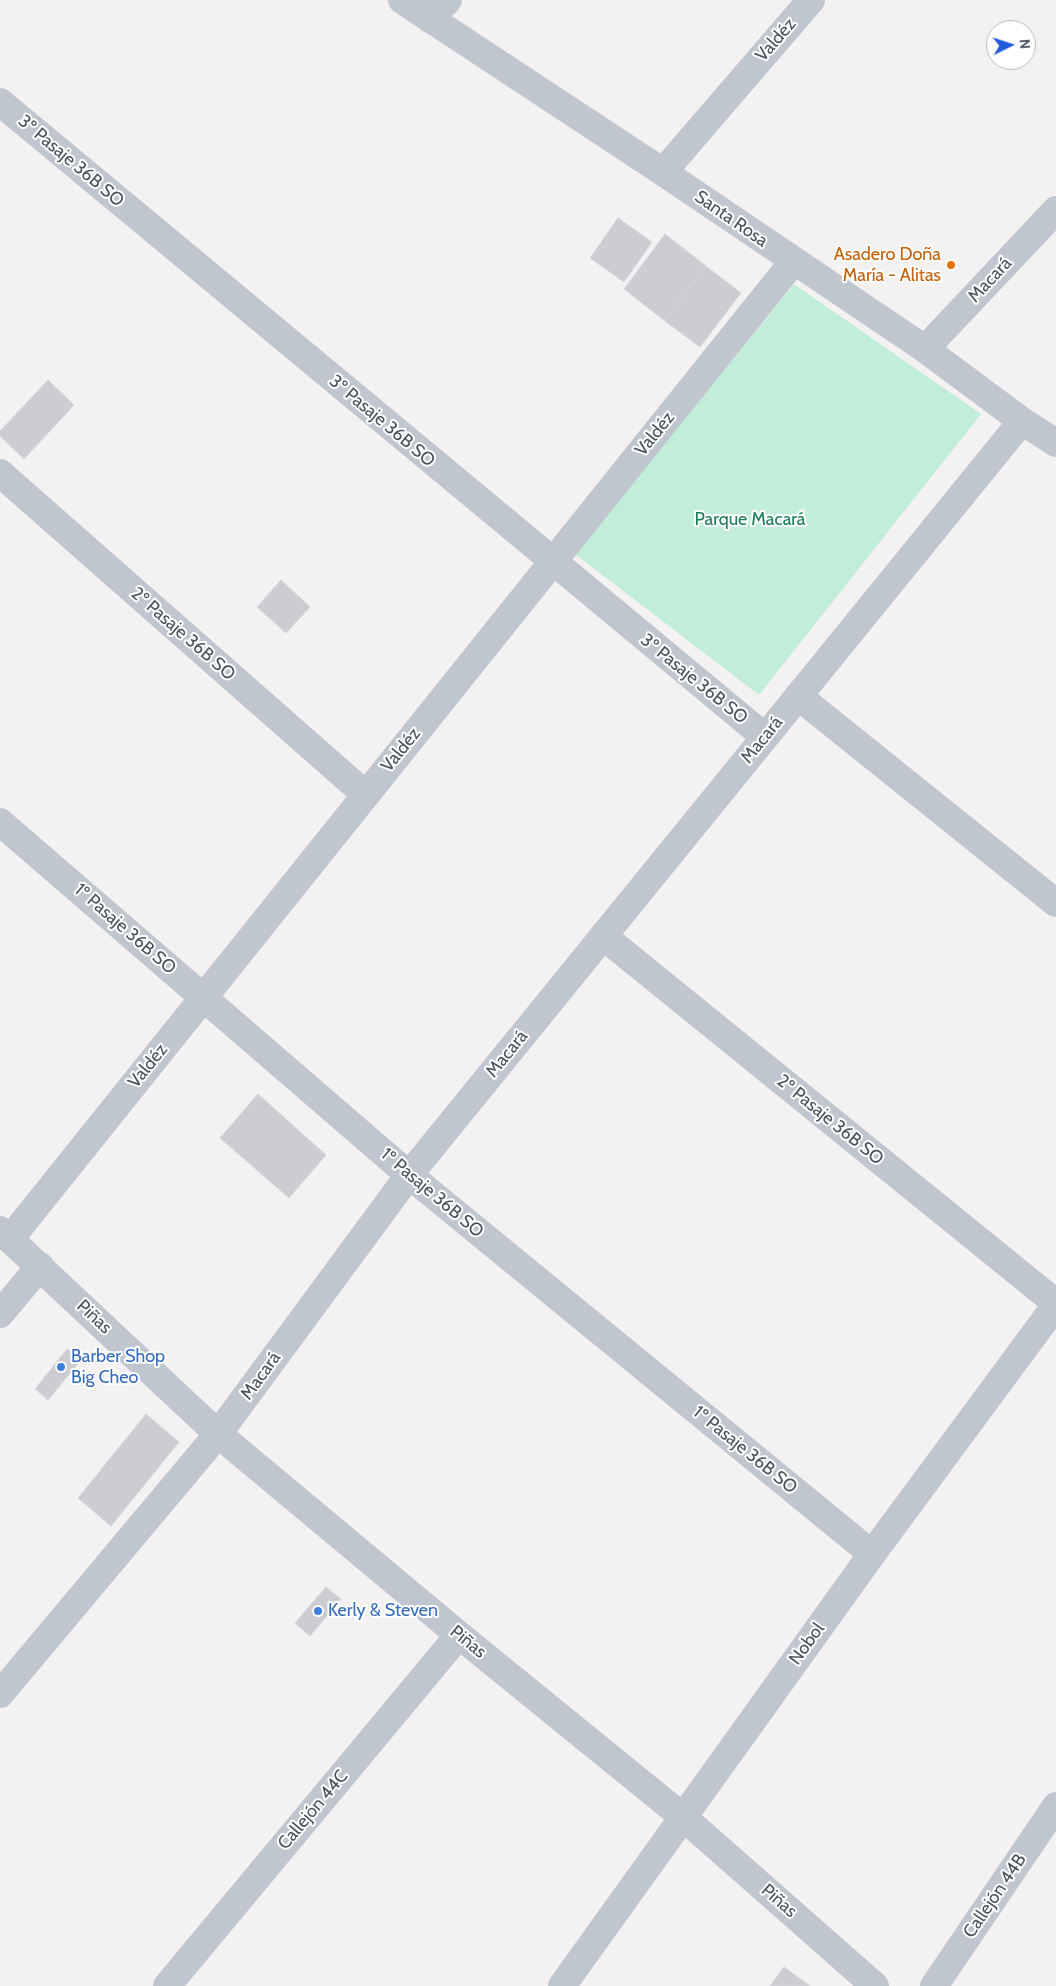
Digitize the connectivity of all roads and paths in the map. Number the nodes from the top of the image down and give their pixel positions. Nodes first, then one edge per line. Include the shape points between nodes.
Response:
1 (402, 0) edge
2 (811, 0) edge
3 (439, 10) edge
4 (0, 102) edge
5 (663, 172) junction
6 (1056, 210) edge
7 (793, 262) junction
8 (925, 349) junction
9 (1022, 421) junction
10 (1056, 443) edge
11 (0, 473) edge
12 (552, 562) junction
13 (798, 696) junction
14 (765, 737) junction
15 (366, 795) junction
16 (0, 822) edge
17 (1056, 903) edge
18 (603, 936) junction
19 (204, 997) junction
20 (409, 1175) junction
21 (5, 1234) edge
22 (40, 1266) junction
23 (1056, 1304) edge
24 (0, 1314) edge
25 (218, 1434) junction
26 (872, 1554) junction
27 (459, 1635) junction
28 (0, 1694) edge
29 (1056, 1806) edge
30 (683, 1817) junction
31 (167, 1986) edge
32 (562, 1986) edge
33 (875, 1986) edge
34 (934, 1986) edge

1 - 3 street, Santa Rosa
2 - 5 street, Valdéz
3 - 5 street, Santa Rosa
4 - 12 street, 3º Pasaje 36B SO
5 - 7 street, Santa Rosa
6 - 8 street, Macará
7 - 8 street, Santa Rosa
7 - 12 street, Valdéz
8 - 9 street, Santa Rosa
9 - 10 street, Santa Rosa
9 - 13 street, Macará
11 - 15 street, 2º Pasaje 36B SO
12 - 14 street, 3º Pasaje 36B SO
12 - 15 street, Valdéz
13 - 14 street, Macará
13 - 17 street
14 - 18 street, Macará
15 - 19 street, Valdéz
16 - 19 street, 1º Pasaje 36B SO
18 - 20 street, Macará
18 - 23 street, 2º Pasaje 36B SO
19 - 20 street, 1º Pasaje 36B SO
19 - 21 street, Valdéz
20 - 25 street, Macará
20 - 26 street, 1º Pasaje 36B SO
21 - 22 street, Piñas
22 - 24 street
22 - 25 street, Piñas
23 - 26 street, Nobol
25 - 27 street, Piñas
25 - 28 street, Macará
26 - 30 street, Nobol
27 - 30 street, Piñas
27 - 31 street, Callejón 44C
29 - 34 street, Callejón 44B
30 - 32 street, Nobol
30 - 33 street, Piñas

